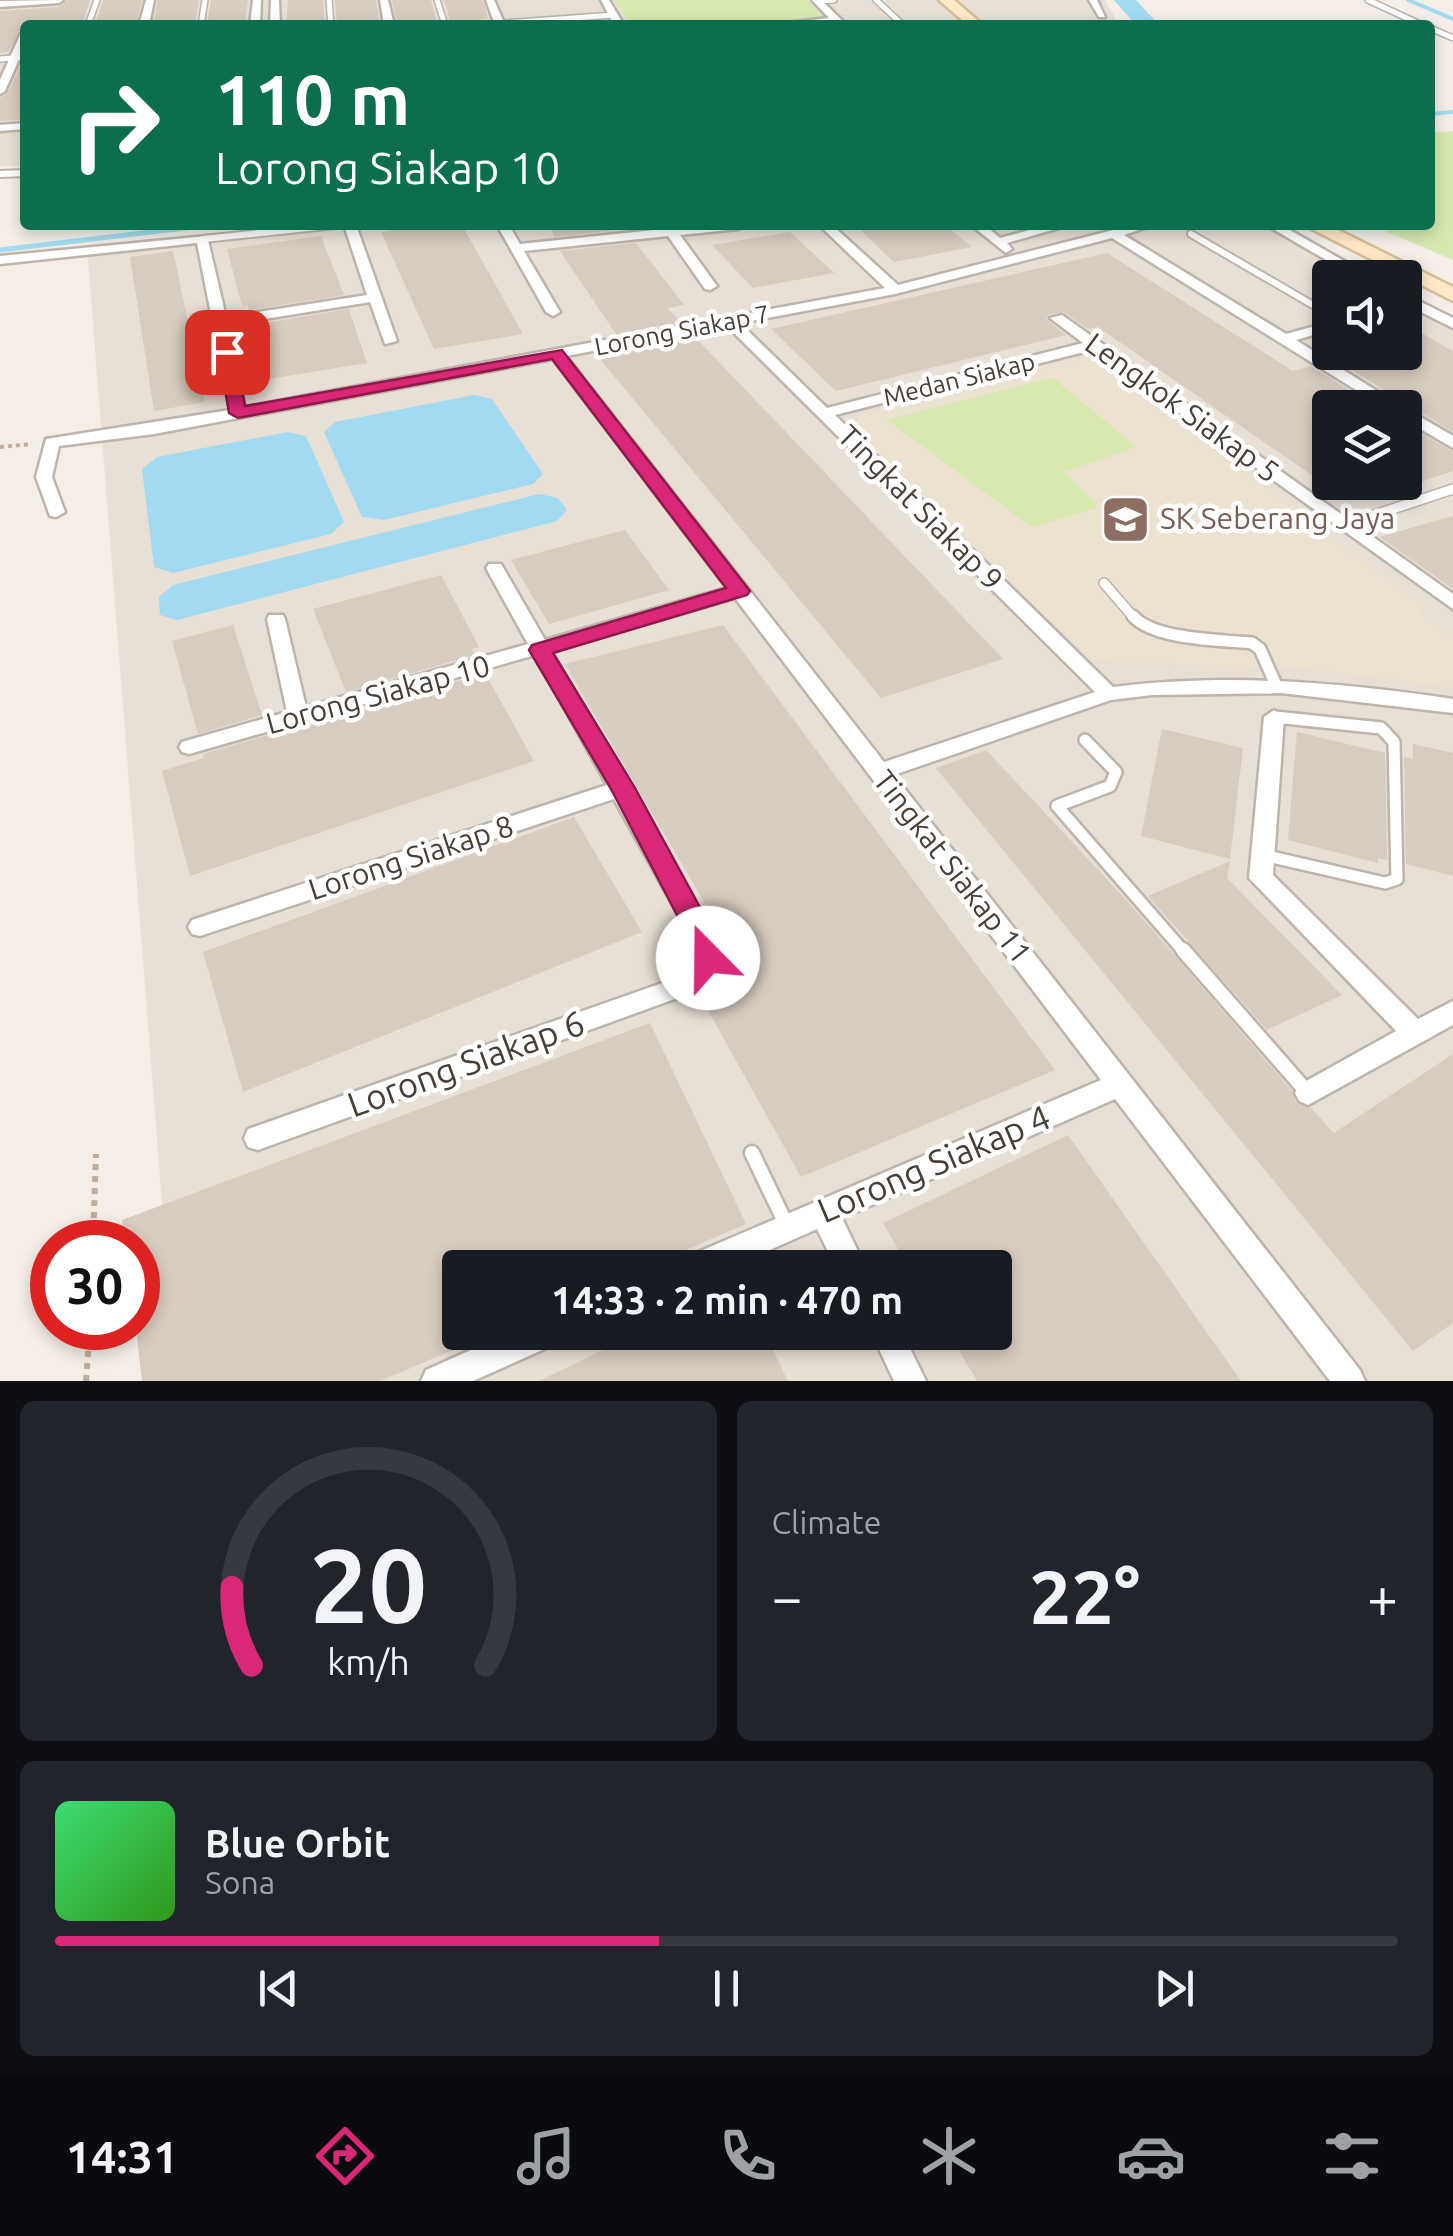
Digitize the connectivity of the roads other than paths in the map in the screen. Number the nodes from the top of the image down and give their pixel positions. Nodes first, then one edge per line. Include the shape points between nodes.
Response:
1 (59, 0) edge
2 (605, 0) edge
3 (834, 0) edge
4 (876, 0) edge
5 (946, 0) edge
6 (1093, 0) edge
7 (1368, 0) edge
8 (41, 1) edge
9 (817, 1) edge
10 (0, 4) edge
11 (35, 13) dead end
12 (1102, 15) dead end
13 (617, 20) edge
14 (836, 20) edge
15 (898, 20) edge
16 (970, 20) edge
17 (1411, 20) edge
18 (20, 57) edge
19 (0, 59) edge
20 (0, 91) edge
21 (288, 230) edge
22 (352, 230) edge
23 (506, 230) edge
24 (691, 230) edge
25 (830, 230) edge
26 (983, 230) edge
27 (1044, 230) edge
28 (1129, 230) edge
29 (1281, 230) edge
30 (1323, 230) edge
31 (1359, 230) edge
32 (672, 232) junction
33 (1114, 234) junction
34 (1191, 234) dead end
35 (202, 239) junction
36 (998, 242) junction
37 (516, 248) junction
38 (0, 260) edge
39 (1019, 260) junction
40 (1335, 260) edge
41 (1380, 260) edge
42 (1422, 260) edge
43 (1428, 261) junction
44 (1453, 273) edge
45 (1422, 281) edge
46 (710, 286) dead end
47 (894, 290) junction
48 (1453, 295) edge
49 (372, 298) junction
50 (1312, 305) edge
51 (1422, 309) edge
52 (553, 312) dead end
53 (1057, 318) dead end
54 (730, 321) junction
55 (222, 322) junction
56 (1453, 324) edge
57 (1312, 331) edge
58 (1286, 338) junction
59 (390, 342) dead end
60 (1094, 345) junction
61 (556, 353) junction
62 (1368, 390) edge
63 (238, 413) junction
64 (824, 413) junction
65 (1422, 424) edge
66 (1453, 443) edge
67 (1453, 489) edge
68 (56, 512) dead end
69 (1344, 525) junction
70 (495, 568) dead end
71 (1104, 583) dead end
72 (739, 591) junction
73 (1453, 603) edge
74 (276, 619) dead end
75 (540, 650) junction
76 (1276, 684) junction
77 (1109, 694) junction
78 (1453, 706) edge
79 (1274, 717) joint
80 (298, 718) junction
81 (1085, 740) dead end
82 (189, 746) dead end
83 (879, 772) junction
84 (622, 788) junction
85 (1263, 855) junction
86 (200, 927) dead end
87 (1453, 1012) edge
88 (1415, 1033) junction
89 (1120, 1084) junction
90 (1308, 1094) joint
91 (258, 1138) dead end
92 (752, 1152) dead end
93 (824, 1212) junction
94 (787, 1226) junction
95 (734, 1250) edge
96 (843, 1250) edge
97 (512, 1350) edge
98 (895, 1350) edge
99 (457, 1377) edge
100 (910, 1381) edge
101 (1348, 1381) edge

1 - 8 street
2 - 13 street
3 - 9 lane
4 - 15 lane
5 - 16 street
6 - 12 street
7 - 17 lane
8 - 10 street
8 - 11 street
9 - 14 street
18 - 19 lane
18 - 20 street
21 - 35 lane
22 - 49 street
23 - 37 street
24 - 32 street
25 - 47 street
26 - 36 street
27 - 36 street
28 - 33 street, Lorong Siakap 7
29 - 40 street
30 - 41 street
31 - 43 street
32 - 37 street
32 - 46 street
33 - 39 street, Lorong Siakap 7
33 - 58 street
34 - 50 lane
35 - 38 street
35 - 55 street
36 - 39 street
37 - 52 street
39 - 47 street, Lorong Siakap 7
42 - 43 street
43 - 44 street
45 - 48 street
47 - 54 street, Lorong Siakap 7
49 - 55 street
49 - 59 street
51 - 56 street
53 - 60 street, Lengkok Siakap 5
54 - 61 street, Lorong Siakap 7
54 - 64 street, Tingkat Siakap 9
55 - 63 street
57 - 58 street
58 - 62 street
60 - 64 street, Medan Siakap
60 - 69 street, Lengkok Siakap 5
61 - 63 street, Lorong Siakap 7
61 - 72 street, Tingkat Siakap 11
63 - 68 street, Lorong Siakap 7 via 52,442 44,477
64 - 77 street, Tingkat Siakap 9
65 - 66 street
67 - 69 lane
69 - 73 street, Lengkok Siakap 5
70 - 75 street
71 - 76 lane via 1140,624 1252,643
72 - 75 street, Lorong Siakap 10
72 - 83 street, Tingkat Siakap 11
74 - 80 street
75 - 80 street, Lorong Siakap 10
75 - 84 street
76 - 77 street via 1192,684
76 - 78 street
77 - 83 street
79 - 85 street
79 - 85 lane via 1380,728 1394,742 1398,879 1384,884
80 - 82 street, Lorong Siakap 10
81 - 90 lane via 1116,772 1110,786 1057,806
83 - 89 street, Tingkat Siakap 11
84 - 86 street, Lorong Siakap 8
84 - 91 street, Lorong Siakap 6 via 708,958 674,989
85 - 88 street via 1261,878
87 - 88 street
88 - 90 street
89 - 93 street, Lorong Siakap 4
89 - 101 street, Tingkat Siakap 11
92 - 94 lane
93 - 94 street, Lorong Siakap 4
93 - 96 street
94 - 95 street, Lorong Siakap 4
97 - 99 street
98 - 100 street

